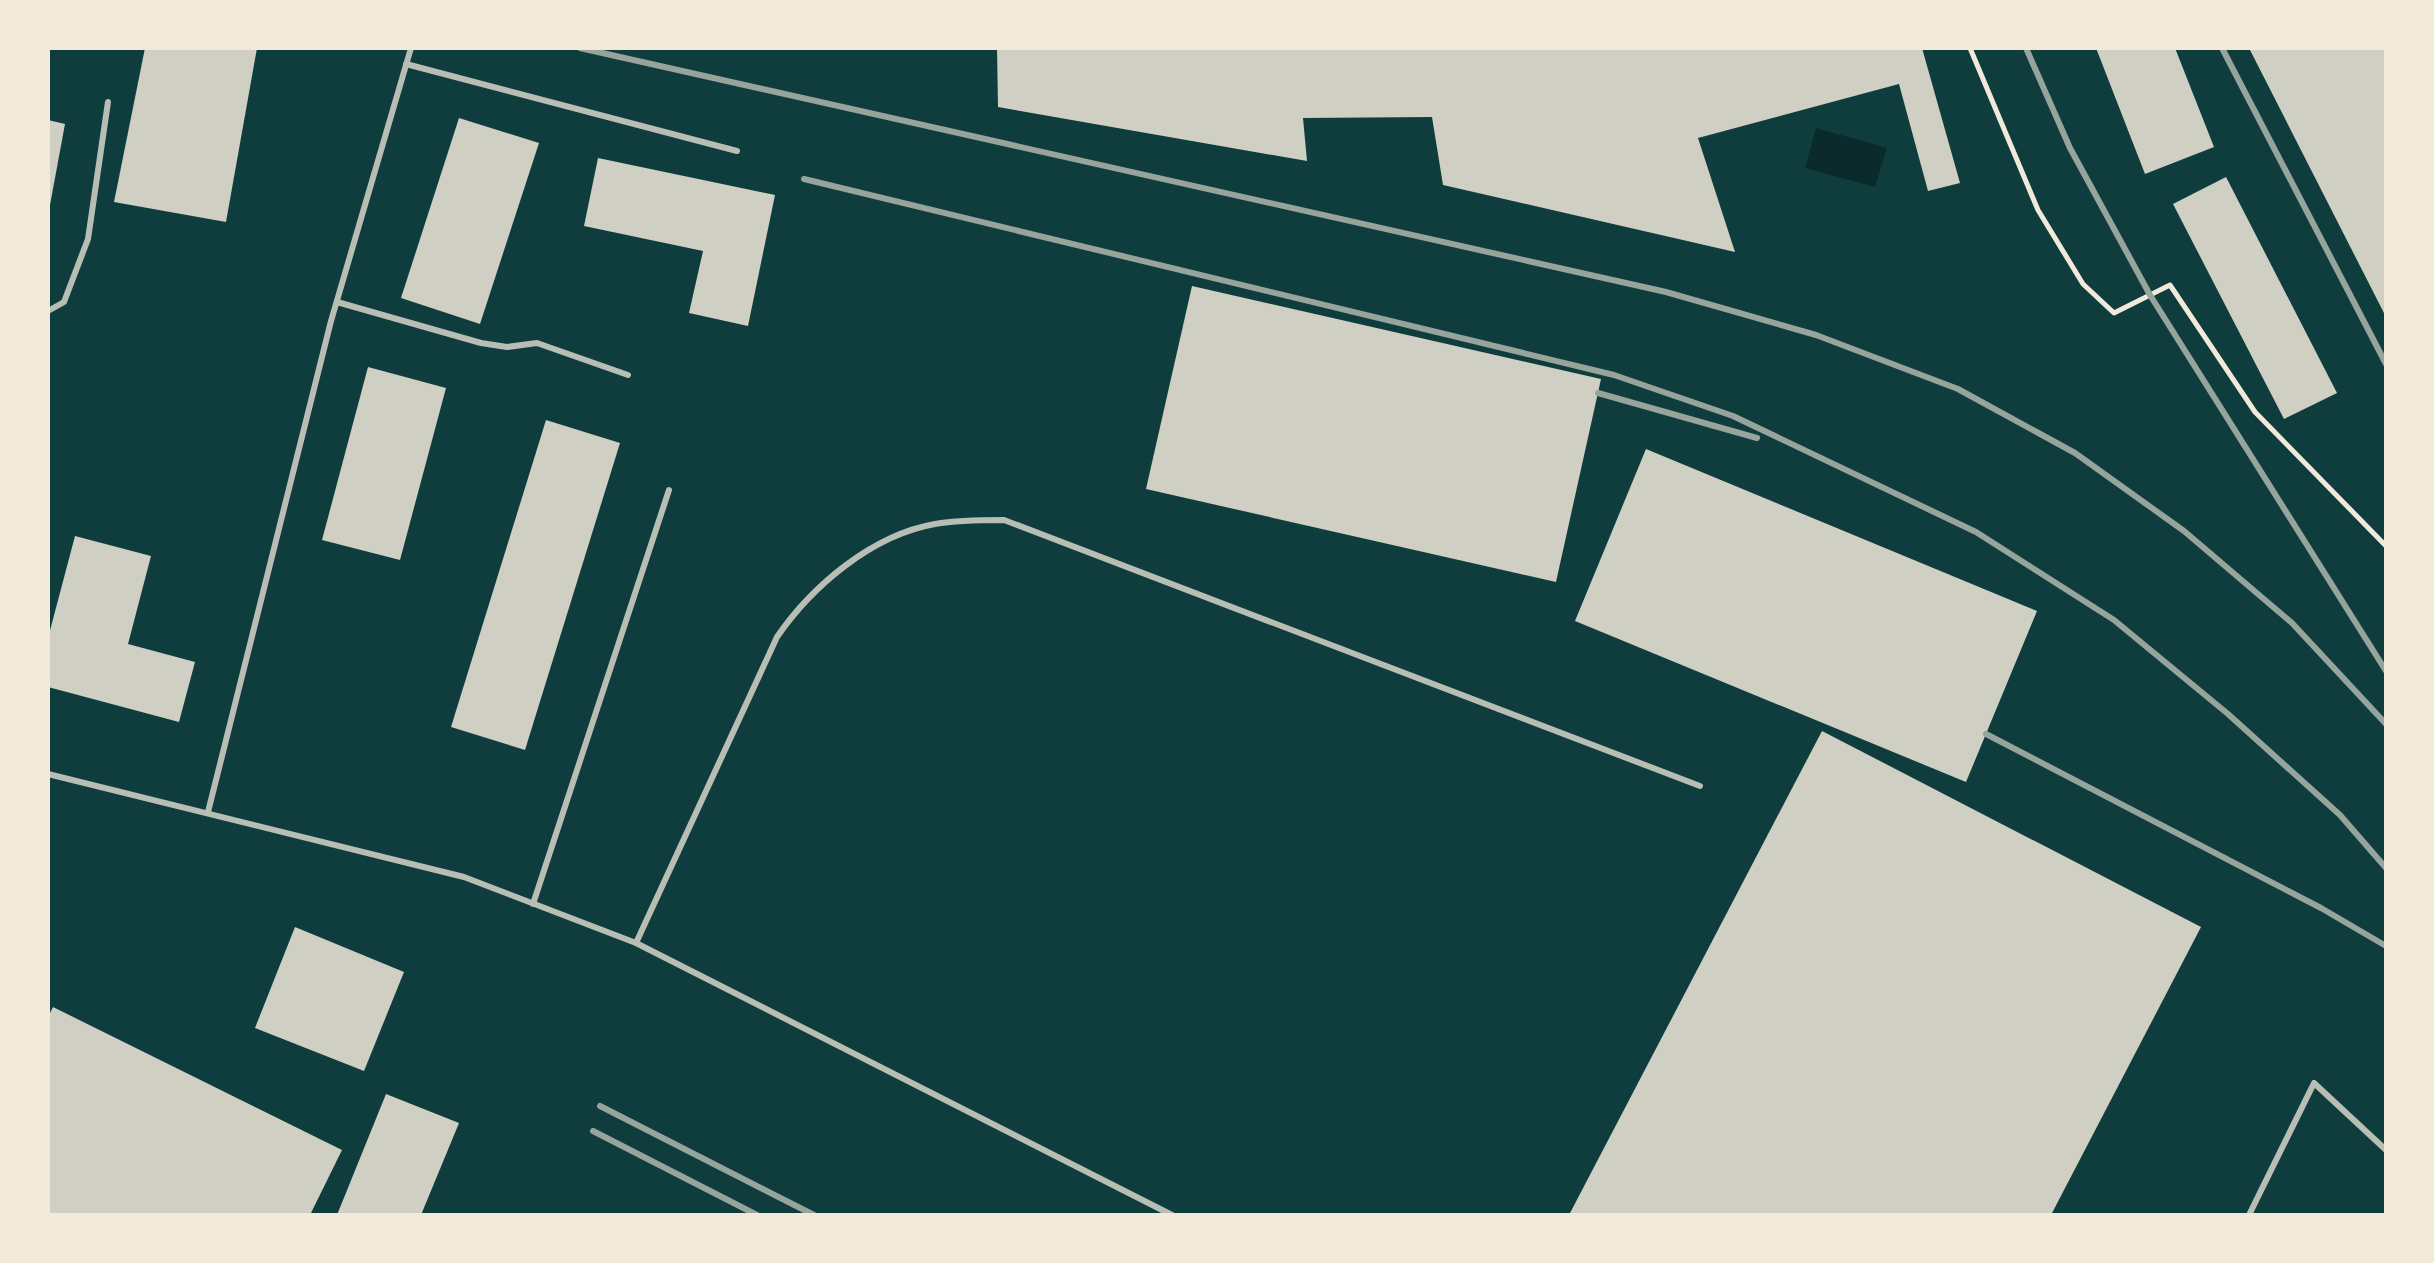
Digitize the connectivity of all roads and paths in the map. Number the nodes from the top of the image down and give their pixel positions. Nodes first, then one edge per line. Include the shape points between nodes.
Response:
1 (411, 48) edge
2 (1970, 48) edge
3 (406, 64) junction
4 (108, 102) dead end
5 (737, 151) dead end
6 (337, 302) junction
7 (48, 311) edge
8 (628, 375) dead end
9 (669, 490) dead end
10 (2386, 546) edge
11 (48, 774) edge
12 (1700, 786) dead end
13 (208, 812) junction
14 (533, 904) junction
15 (636, 943) junction
16 (2386, 1150) edge
17 (1172, 1215) edge
18 (2249, 1215) edge

1 - 3 lane
2 - 10 path via 2038,210 2083,284 2114,313 2170,285 2255,412
3 - 5 lane
3 - 6 lane
4 - 7 lane via 88,239 64,302
6 - 8 lane via 481,343 537,343
6 - 13 lane
9 - 14 lane
11 - 13 lane
12 - 15 lane via 1004,520 933,524 843,567 795,610 777,637
13 - 14 lane via 464,877
14 - 15 lane
15 - 17 lane
16 - 18 lane via 2314,1083

